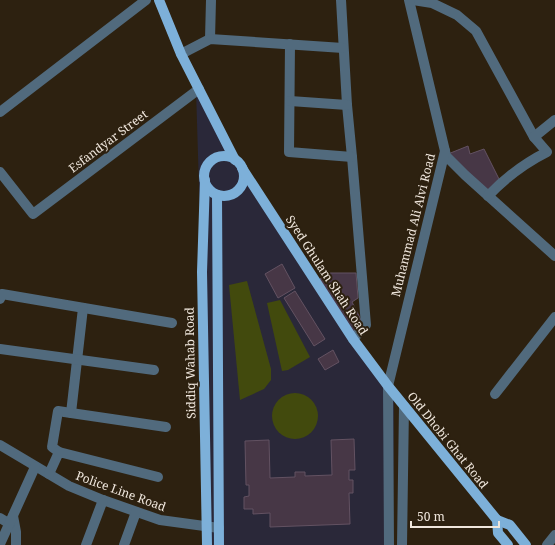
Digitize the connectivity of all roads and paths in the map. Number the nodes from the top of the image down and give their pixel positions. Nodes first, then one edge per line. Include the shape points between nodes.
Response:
1 (146, 0) edge
2 (159, 0) edge
3 (211, 0) edge
4 (341, 0) edge
5 (409, 0) edge
6 (413, 0) edge
7 (425, 1) edge
8 (210, 39) junction
9 (290, 44) junction
10 (343, 48) junction
11 (181, 54) junction
12 (199, 90) junction
13 (290, 101) junction
14 (347, 105) junction
15 (0, 112) edge
16 (555, 120) edge
17 (534, 137) junction
18 (445, 151) junction
19 (547, 152) junction
20 (352, 157) junction
21 (555, 159) edge
22 (239, 164) junction
23 (0, 172) edge
24 (205, 180) junction
25 (217, 195) junction
26 (488, 196) junction
27 (555, 256) edge
28 (0, 299) edge
29 (83, 308) junction
30 (555, 317) edge
31 (172, 323) dead end
32 (353, 339) junction
33 (0, 349) edge
34 (77, 360) junction
35 (154, 370) dead end
36 (388, 386) junction
37 (395, 394) joint
38 (496, 394) dead end
39 (404, 406) junction
40 (71, 413) junction
41 (166, 427) dead end
42 (0, 445) edge
43 (59, 452) junction
44 (36, 467) junction
45 (49, 474) junction
46 (158, 477) dead end
47 (103, 500) junction
48 (136, 512) junction
49 (0, 518) edge
50 (11, 520) junction
51 (497, 520) junction
52 (207, 526) junction
53 (219, 528) junction
54 (555, 535) edge
55 (0, 544) edge
56 (16, 545) edge
57 (86, 545) edge
58 (124, 545) edge
59 (207, 545) edge
60 (219, 545) edge
61 (389, 545) edge
62 (402, 545) edge
63 (508, 545) edge
64 (526, 545) edge
65 (547, 545) edge

1 - 15 street
2 - 11 main road
3 - 8 street
4 - 10 street
5 - 18 street, Muhammad Ali Alvi Road
6 - 7 street
7 - 17 street via 457,15 476,31
8 - 9 street
8 - 11 street
9 - 10 street
9 - 13 street
10 - 14 street
11 - 12 main road
12 - 22 main road
12 - 23 street, Esfandyar Street via 33,214
13 - 14 street
13 - 20 street via 289,152
14 - 20 street
16 - 17 street
17 - 19 street
18 - 26 street via 446,156
18 - 36 street, Muhammad Ali Alvi Road
19 - 21 street
19 - 26 street via 528,161
20 - 32 street via 366,325
22 - 24 main road via 226,156 216,158 205,169
22 - 25 main road via 244,172 243,183 237,191 228,196
22 - 32 main road, Syed Ghulam Shah Road
24 - 25 main road via 209,189
24 - 52 main road, Siddiq Wahab Road via 202,272
25 - 53 main road
26 - 27 street
28 - 29 street via 2,294
29 - 31 street
29 - 34 street
30 - 38 street
32 - 36 main road, Syed Ghulam Shah Road
33 - 34 street
34 - 35 street
34 - 40 street
36 - 37 main road, Syed Ghulam Shah Road
36 - 61 street, Muhammad Ali Alvi Road
37 - 39 main road, Old Dhobi Ghat Road
39 - 51 main road, Old Dhobi Ghat Road
39 - 62 street
40 - 41 street
40 - 43 street via 58,411 52,447
42 - 44 street, Police Line Road
43 - 45 street
43 - 46 street
44 - 45 street, Police Line Road
44 - 50 street
45 - 47 street, Police Line Road via 68,486
47 - 48 street, Police Line Road
47 - 57 street
48 - 52 street, Police Line Road via 160,520
48 - 58 street
49 - 50 street
50 - 55 street
50 - 56 street via 16,532
51 - 63 main road, Old Dhobi Ghat Road via 498,533
51 - 64 main road, Old Dhobi Ghat Road via 510,525
52 - 53 street, Police Line Road
52 - 59 main road, Siddiq Wahab Road
53 - 60 main road
54 - 65 street

